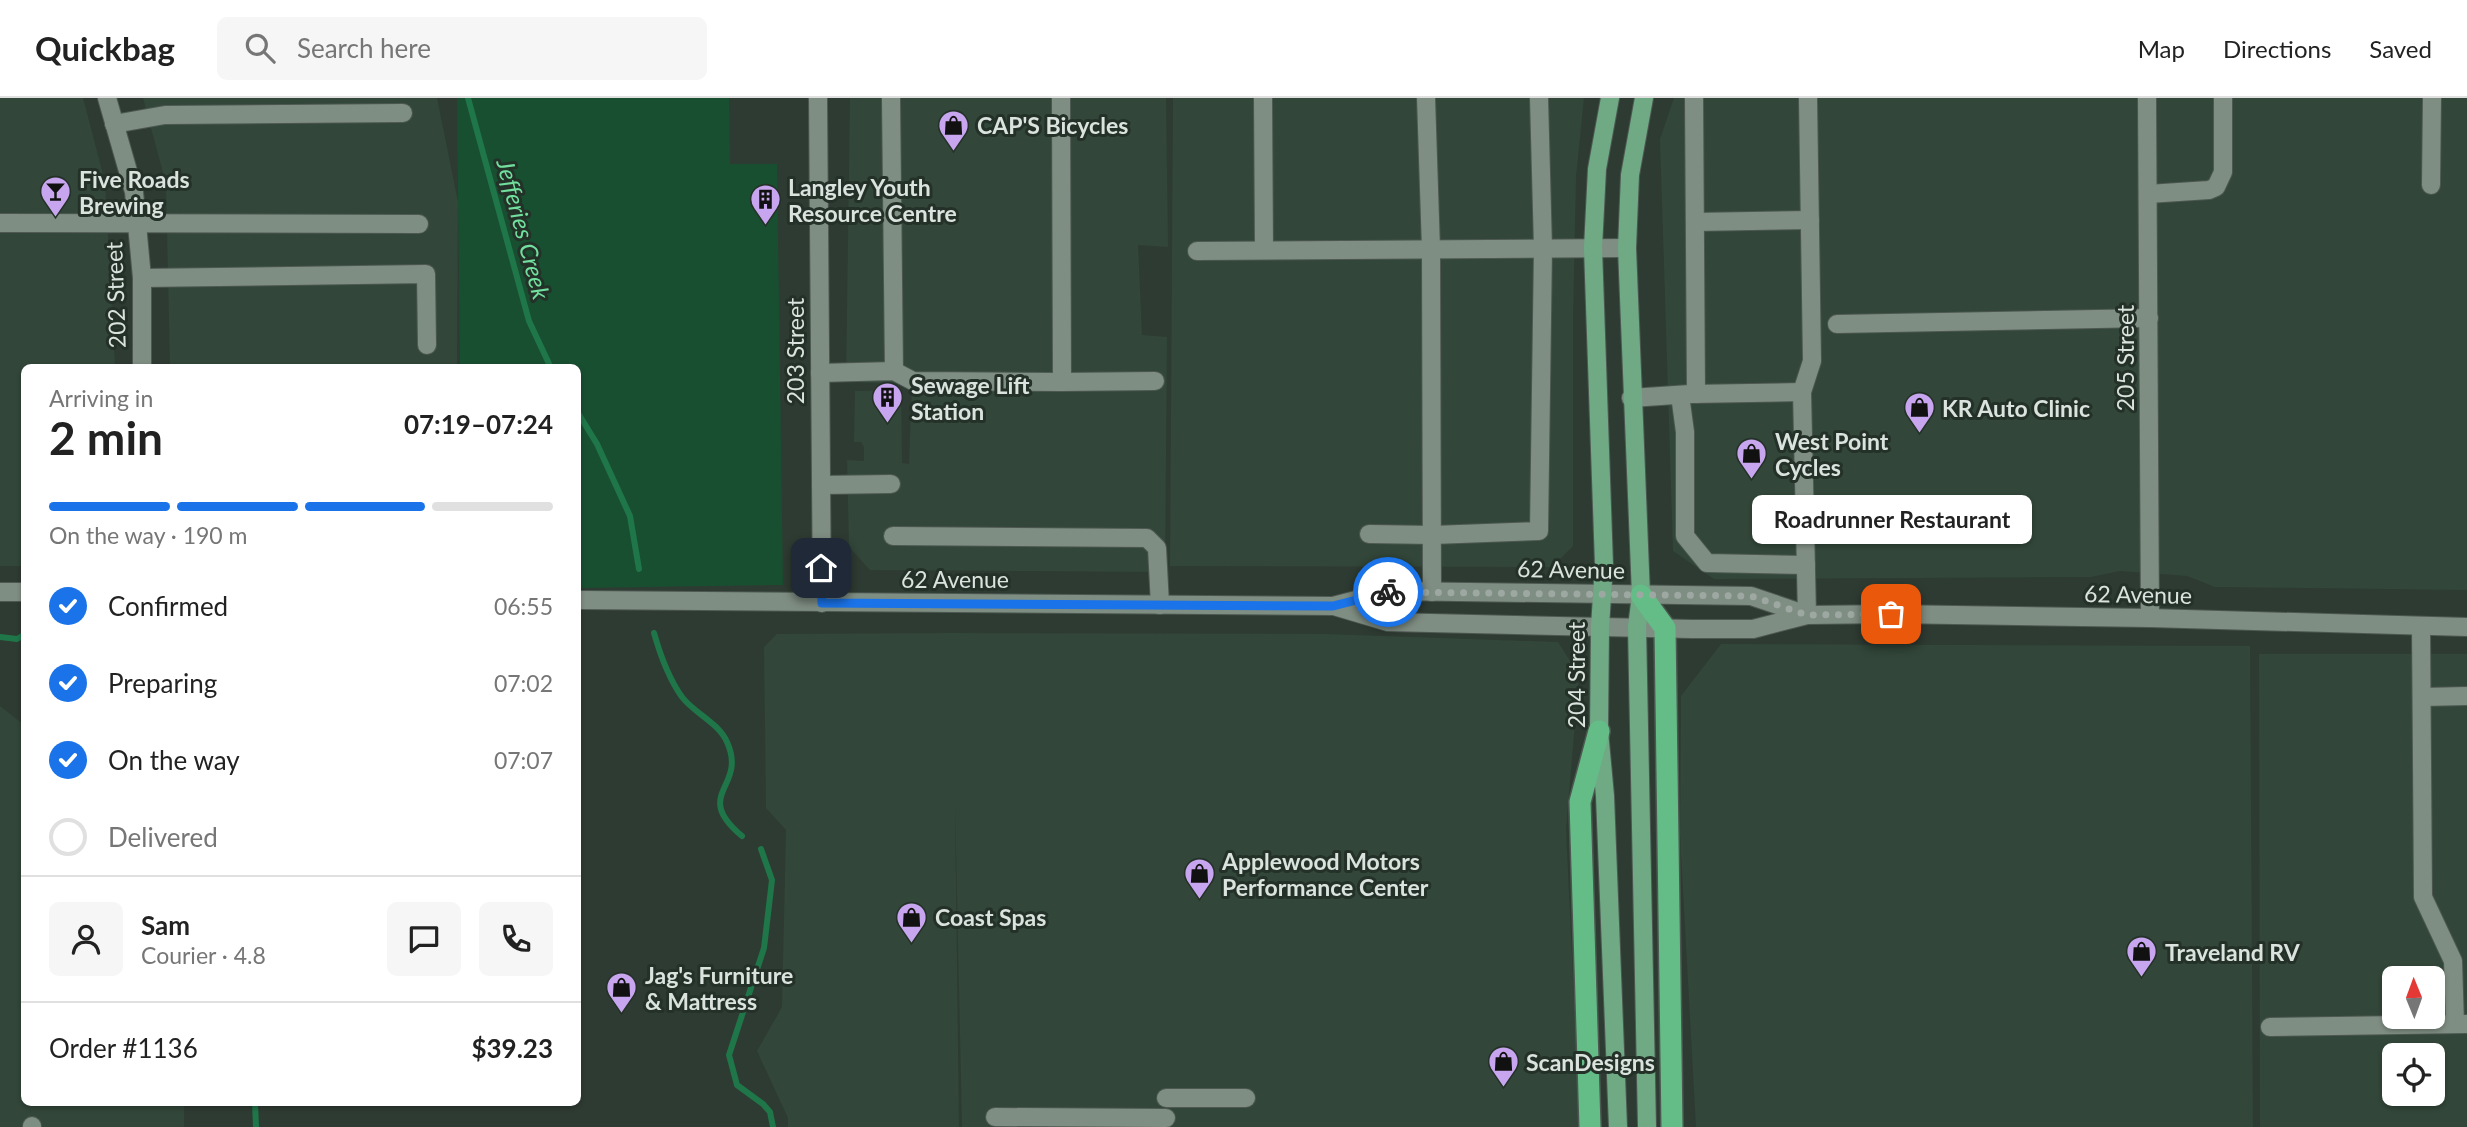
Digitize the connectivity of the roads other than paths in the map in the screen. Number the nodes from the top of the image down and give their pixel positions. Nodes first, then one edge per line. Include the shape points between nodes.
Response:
1 (107, 98) edge
2 (818, 98) edge
3 (891, 98) edge
4 (1062, 98) edge
5 (1263, 98) edge
6 (1426, 98) edge
7 (1539, 98) edge
8 (1611, 98) edge
9 (1644, 98) edge
10 (1694, 98) edge
11 (1808, 98) edge
12 (2147, 98) edge
13 (2222, 98) edge
14 (2432, 98) edge
15 (403, 113) dead end
16 (114, 124) junction
17 (2431, 185) dead end
18 (2148, 194) junction
19 (1810, 220) junction
20 (1695, 222) junction
21 (0, 223) edge
22 (137, 224) junction
23 (419, 224) dead end
24 (1543, 248) junction
25 (1593, 248) junction
26 (1627, 248) junction
27 (1431, 249) junction
28 (1264, 250) junction
29 (1197, 251) dead end
30 (142, 278) junction
31 (2149, 318) junction
32 (1838, 324) dead end
33 (427, 345) dead end
34 (142, 364) edge
35 (894, 371) junction
36 (820, 373) junction
37 (1155, 381) dead end
38 (1062, 382) junction
39 (1802, 392) junction
40 (1688, 394) junction
41 (1631, 398) junction
42 (891, 484) dead end
43 (821, 485) junction
44 (1369, 534) dead end
45 (1433, 535) junction
46 (892, 536) dead end
47 (1806, 565) junction
48 (0, 592) edge
49 (21, 592) edge
50 (1432, 592) junction
51 (1601, 594) junction
52 (1641, 594) junction
53 (581, 600) edge
54 (822, 603) junction
55 (1160, 605) junction
56 (1333, 606) junction
57 (1807, 615) junction
58 (2150, 618) junction
59 (2421, 626) junction
60 (1600, 627) junction
61 (1637, 627) junction
62 (2467, 627) edge
63 (1665, 628) junction
64 (2467, 696) edge
65 (2423, 697) junction
66 (1599, 731) junction
67 (2461, 1024) edge
68 (2270, 1027) dead end
69 (1166, 1098) dead end
70 (1246, 1098) dead end
71 (995, 1117) dead end
72 (1166, 1118) dead end
73 (1590, 1127) edge
74 (1618, 1127) edge
75 (1647, 1127) edge
76 (1672, 1127) edge

1 - 16 street, 202 Street
2 - 36 street, 203 Street
3 - 35 street
4 - 38 street
5 - 28 street
6 - 27 street
7 - 24 street
8 - 25 main road, 204 Street via 1597,169
9 - 26 main road via 1630,175
10 - 20 street
11 - 19 street
12 - 18 street, 205 Street
13 - 18 street via 2222,172 2216,187
14 - 17 street
15 - 16 street via 165,115
16 - 22 street, 202 Street via 134,192
18 - 31 street, 205 Street
19 - 20 street
19 - 39 street via 1812,361
20 - 40 street
21 - 22 street
22 - 23 street
22 - 30 street, 202 Street
24 - 25 street
24 - 27 street
24 - 45 street via 1539,531
25 - 26 street
25 - 51 main road, 204 Street via 1604,565
26 - 41 main road
27 - 28 street
27 - 45 street
28 - 29 street
30 - 33 street via 426,274
30 - 34 street, 202 Street
31 - 32 street
31 - 58 street, 205 Street
35 - 36 street
35 - 38 street via 913,381
36 - 43 street, 203 Street
37 - 38 street
39 - 40 street
39 - 47 street
40 - 41 street
40 - 47 street via 1685,536 1707,563
41 - 52 main road
42 - 43 street
43 - 54 street, 203 Street
44 - 45 street
45 - 50 street
46 - 55 street via 1147,538 1157,548
47 - 57 street
48 - 49 street
50 - 51 street, 62 Avenue
50 - 56 street, 62 Avenue via 1391,592
51 - 52 street, 62 Avenue
51 - 60 main road, 204 Street
52 - 57 street, 62 Avenue via 1751,596
52 - 61 main road
52 - 63 highway
53 - 54 street, 62 Avenue
54 - 55 street, 62 Avenue
55 - 56 street, 62 Avenue
56 - 60 street, 62 Avenue via 1388,622
57 - 58 street, 62 Avenue
57 - 63 street, 62 Avenue via 1753,629
58 - 59 street, 62 Avenue
59 - 62 street, 62 Avenue
59 - 65 street
60 - 61 street, 62 Avenue
60 - 66 main road, 204 Street
61 - 63 street, 62 Avenue
61 - 75 main road
63 - 76 highway
64 - 65 street
65 - 67 street via 2423,897 2453,961
66 - 73 highway via 1580,802
66 - 74 main road, 204 Street
67 - 68 street
69 - 70 street
71 - 72 street

